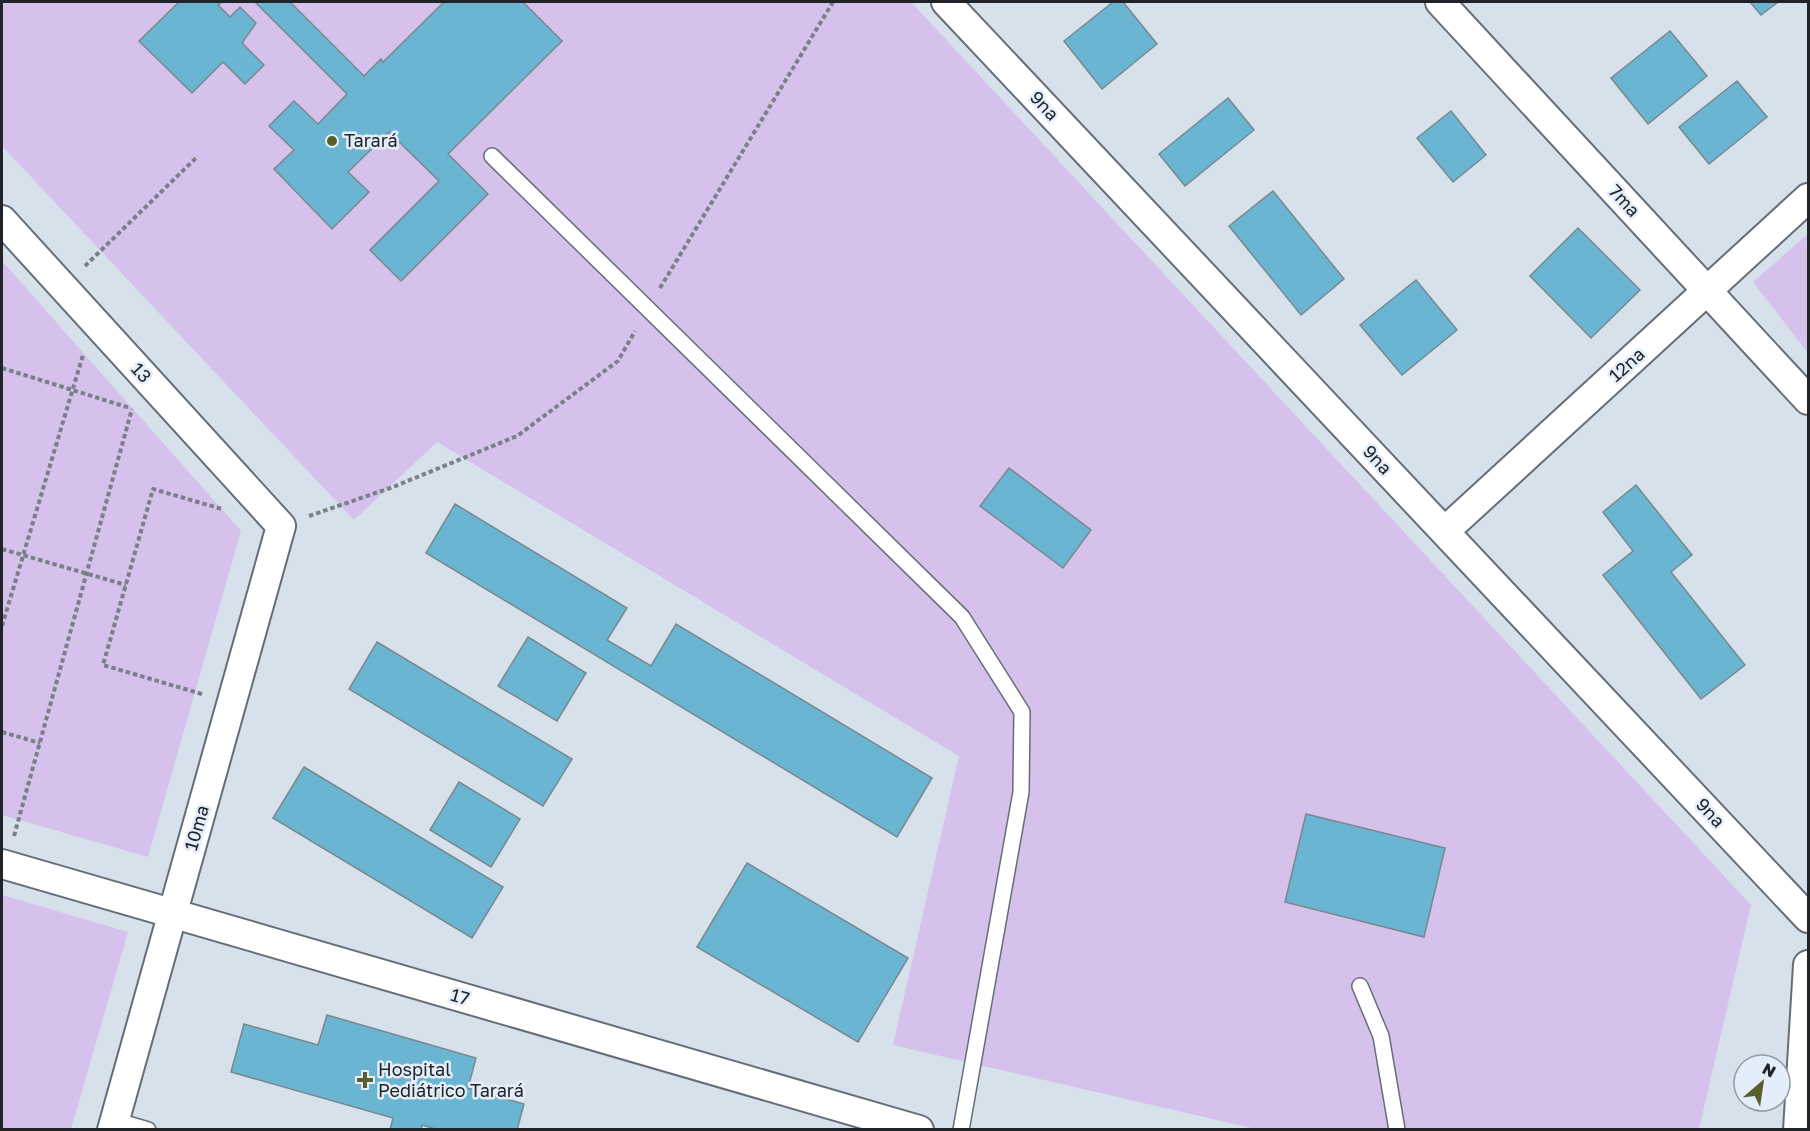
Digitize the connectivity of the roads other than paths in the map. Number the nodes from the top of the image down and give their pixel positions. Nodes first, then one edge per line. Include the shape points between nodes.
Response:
1 (946, 2) edge
2 (1440, 2) edge
3 (492, 156) dead end
4 (1809, 198) edge
5 (2, 220) edge
6 (1707, 291) junction
7 (1809, 400) edge
8 (281, 525) joint
9 (1445, 531) junction
10 (4, 865) edge
11 (172, 914) junction
12 (1809, 918) edge
13 (1809, 965) edge
14 (1360, 986) dead end
15 (113, 1125) edge
16 (148, 1130) edge
17 (919, 1130) edge
18 (961, 1130) edge
19 (1397, 1130) edge
20 (1798, 1130) edge

1 - 9 street, 9na
2 - 6 street, 7ma
3 - 18 lane via 962,617 1022,711 1021,792
4 - 6 street, 12na
5 - 8 street, 13
6 - 7 street, 7ma
6 - 9 street, 12na
8 - 11 street, 10ma
9 - 12 street, 9na
10 - 11 street, 17
11 - 15 street, 10ma
11 - 17 street, 17
13 - 20 street
14 - 19 lane via 1381,1036
15 - 16 lane

